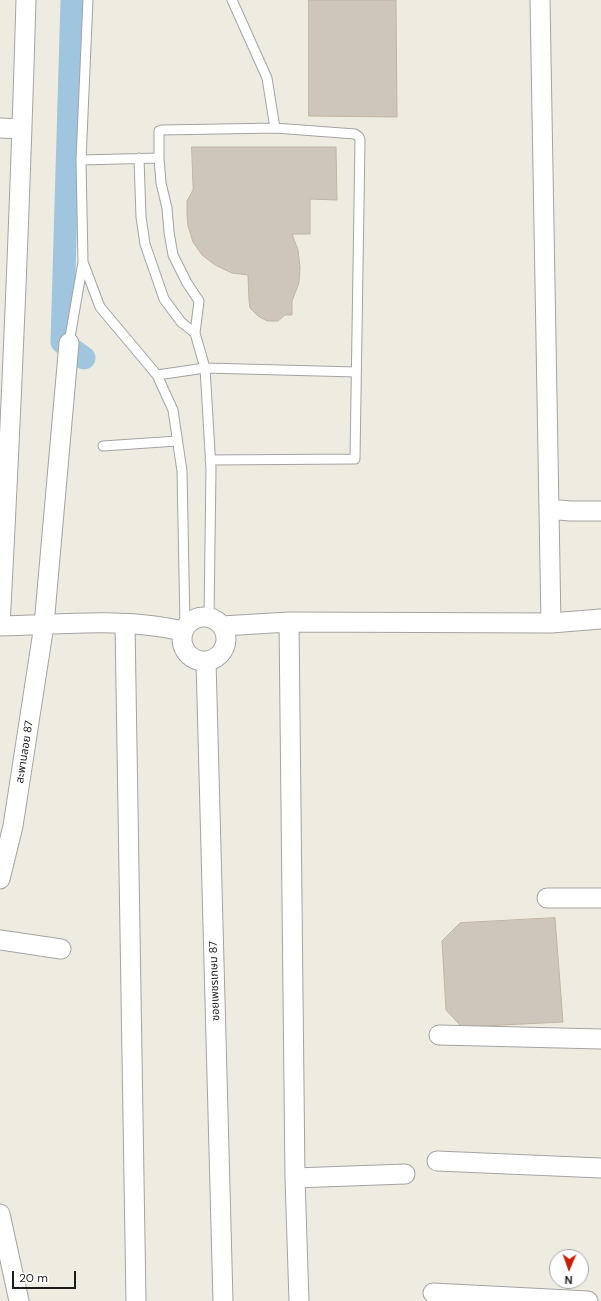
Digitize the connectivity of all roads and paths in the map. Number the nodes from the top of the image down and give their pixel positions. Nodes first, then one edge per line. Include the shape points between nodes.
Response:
1 (26, 0) edge
2 (88, 0) edge
3 (232, 0) edge
4 (540, 0) edge
5 (0, 128) edge
6 (275, 128) junction
7 (22, 129) junction
8 (139, 158) junction
9 (159, 158) junction
10 (81, 160) junction
11 (83, 262) junction
12 (195, 333) junction
13 (69, 343) joint
14 (205, 368) junction
15 (356, 372) junction
16 (157, 375) junction
17 (177, 441) junction
18 (103, 446) dead end
19 (210, 460) junction
20 (4, 491) edge
21 (549, 509) junction
22 (601, 510) edge
23 (601, 619) edge
24 (216, 621) junction
25 (289, 622) junction
26 (551, 623) junction
27 (125, 624) junction
28 (44, 625) junction
29 (0, 626) edge
30 (184, 629) junction
31 (206, 661) junction
32 (0, 879) edge
33 (547, 898) dead end
34 (601, 898) edge
35 (0, 940) edge
36 (61, 949) dead end
37 (439, 1035) dead end
38 (601, 1039) edge
39 (437, 1161) dead end
40 (601, 1168) edge
41 (405, 1174) dead end
42 (295, 1178) junction
43 (0, 1214) edge
44 (433, 1293) dead end
45 (19, 1301) edge
46 (136, 1301) edge
47 (223, 1301) edge
48 (299, 1301) edge
49 (588, 1301) edge

1 - 7 street
2 - 10 lane
3 - 6 lane via 268,78
4 - 21 street
5 - 7 street
6 - 9 lane via 162,130 159,131
6 - 15 lane via 355,134 359,137
7 - 20 street
8 - 9 lane
8 - 10 lane
8 - 12 lane via 141,217 147,251 164,299 182,322
9 - 12 lane via 160,183 167,208 173,255 199,302
10 - 11 lane
11 - 13 lane
11 - 16 lane via 100,307
12 - 14 lane
13 - 28 street, สะพานลอย 87
14 - 15 lane
14 - 16 lane
14 - 19 lane
15 - 19 lane via 355,459
16 - 17 lane via 173,410
17 - 18 lane
17 - 30 lane via 182,471
19 - 24 lane
20 - 29 street
21 - 22 street
21 - 26 street
23 - 26 street
24 - 25 street
24 - 30 street via 200,617 191,620
24 - 31 street via 226,638 223,651 213,660
25 - 26 street
25 - 42 street
27 - 28 street
27 - 30 street
27 - 46 street
28 - 29 street
28 - 32 street, สะพานลอย 87 via 13,826
30 - 31 street via 181,639 186,653 191,658
31 - 47 street, ซอยเพชรเกษม 87
33 - 34 street
35 - 36 street
37 - 38 street
39 - 40 street
41 - 42 street
42 - 48 street
43 - 45 street
44 - 49 street

